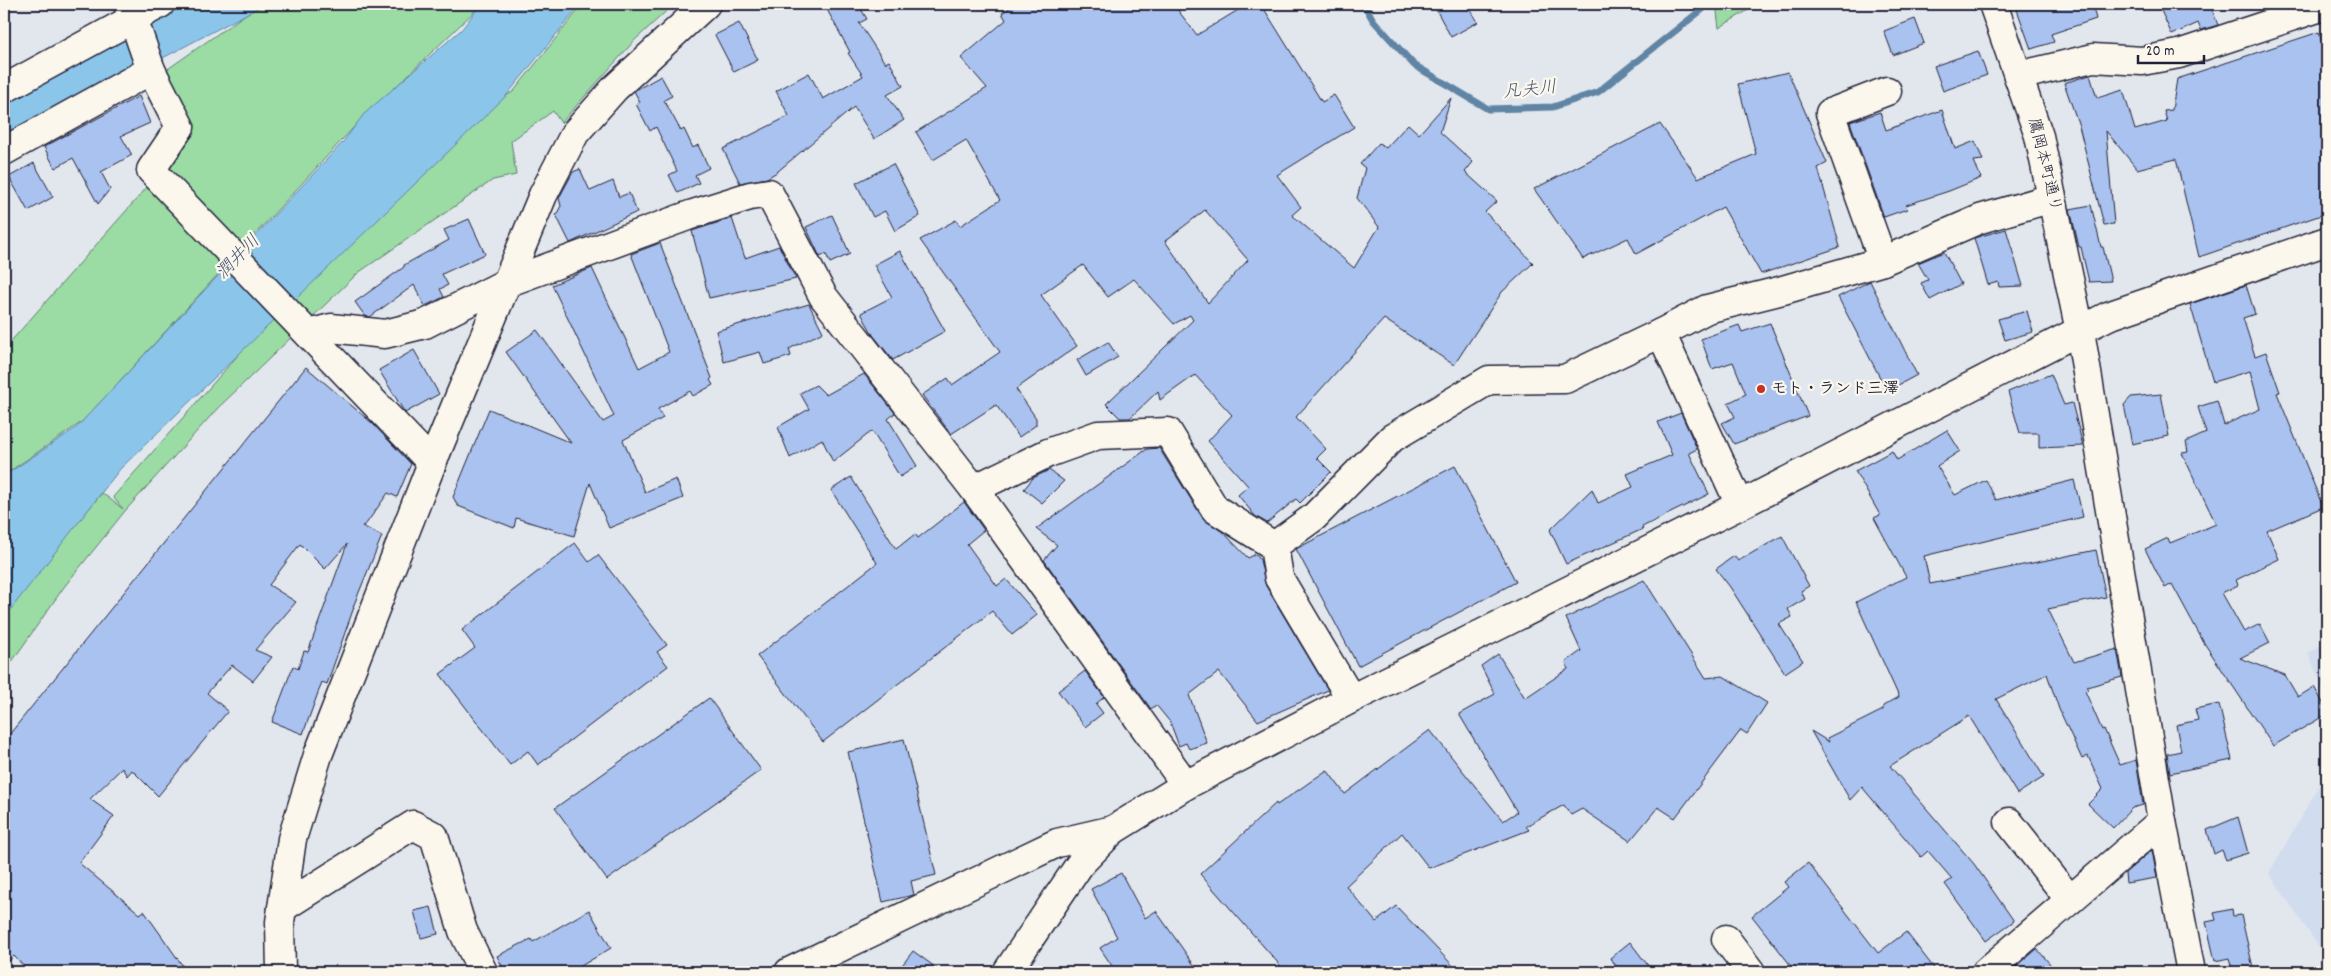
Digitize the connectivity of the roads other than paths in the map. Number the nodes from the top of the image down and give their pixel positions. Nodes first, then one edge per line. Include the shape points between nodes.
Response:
1 (160, 4) edge
2 (706, 4) edge
3 (1993, 4) edge
4 (2327, 5) edge
5 (130, 12) edge
6 (151, 70) junction
7 (2018, 76) junction
8 (4, 90) edge
9 (1887, 92) dead end
10 (4, 151) edge
11 (2052, 198) junction
12 (2327, 241) edge
13 (1883, 262) junction
14 (506, 283) junction
15 (2080, 331) junction
16 (1661, 333) junction
17 (308, 334) junction
18 (432, 463) junction
19 (974, 489) junction
20 (1740, 505) junction
21 (1274, 546) junction
22 (1351, 699) junction
23 (1186, 786) junction
24 (2162, 821) junction
25 (2008, 822) dead end
26 (1113, 830) junction
27 (2070, 900) junction
28 (282, 908) junction
29 (1726, 939) dead end
30 (1989, 971) edge
31 (281, 972) edge
32 (483, 972) edge
33 (789, 972) edge
34 (1008, 972) edge
35 (1751, 972) edge
36 (2191, 972) edge

1 - 5 street
2 - 14 street via 615,88 575,133 543,195
3 - 7 street, 鷹岡本町通り
4 - 7 street via 2178,54 2142,61 2093,58
5 - 6 street
5 - 8 street
6 - 10 street
6 - 17 street via 180,127 151,170
7 - 11 street, 鷹岡本町通り via 2039,136
9 - 13 street via 1830,113
11 - 13 street via 1980,219
11 - 15 street, 鷹岡本町通り
12 - 15 street via 2108,316
13 - 16 street via 1707,309
14 - 17 street via 425,324 385,334 331,328
14 - 18 street
14 - 19 street via 693,214 769,193 823,296
15 - 20 street
15 - 24 street, 鷹岡本町通り
16 - 20 street
16 - 21 street via 1565,379 1489,380 1392,438 1314,517
17 - 18 street
18 - 28 street via 318,755 292,839
19 - 21 street via 1048,453 1098,435 1168,432 1215,509
19 - 23 street
20 - 22 street
21 - 22 street via 1279,578
22 - 23 street
23 - 26 street
24 - 27 street
24 - 36 street, 鷹岡本町通り
25 - 27 street
26 - 33 street via 1057,843
26 - 34 street via 1080,864
27 - 30 street
28 - 31 street
28 - 32 street via 413,825 434,836 463,931
29 - 35 street

